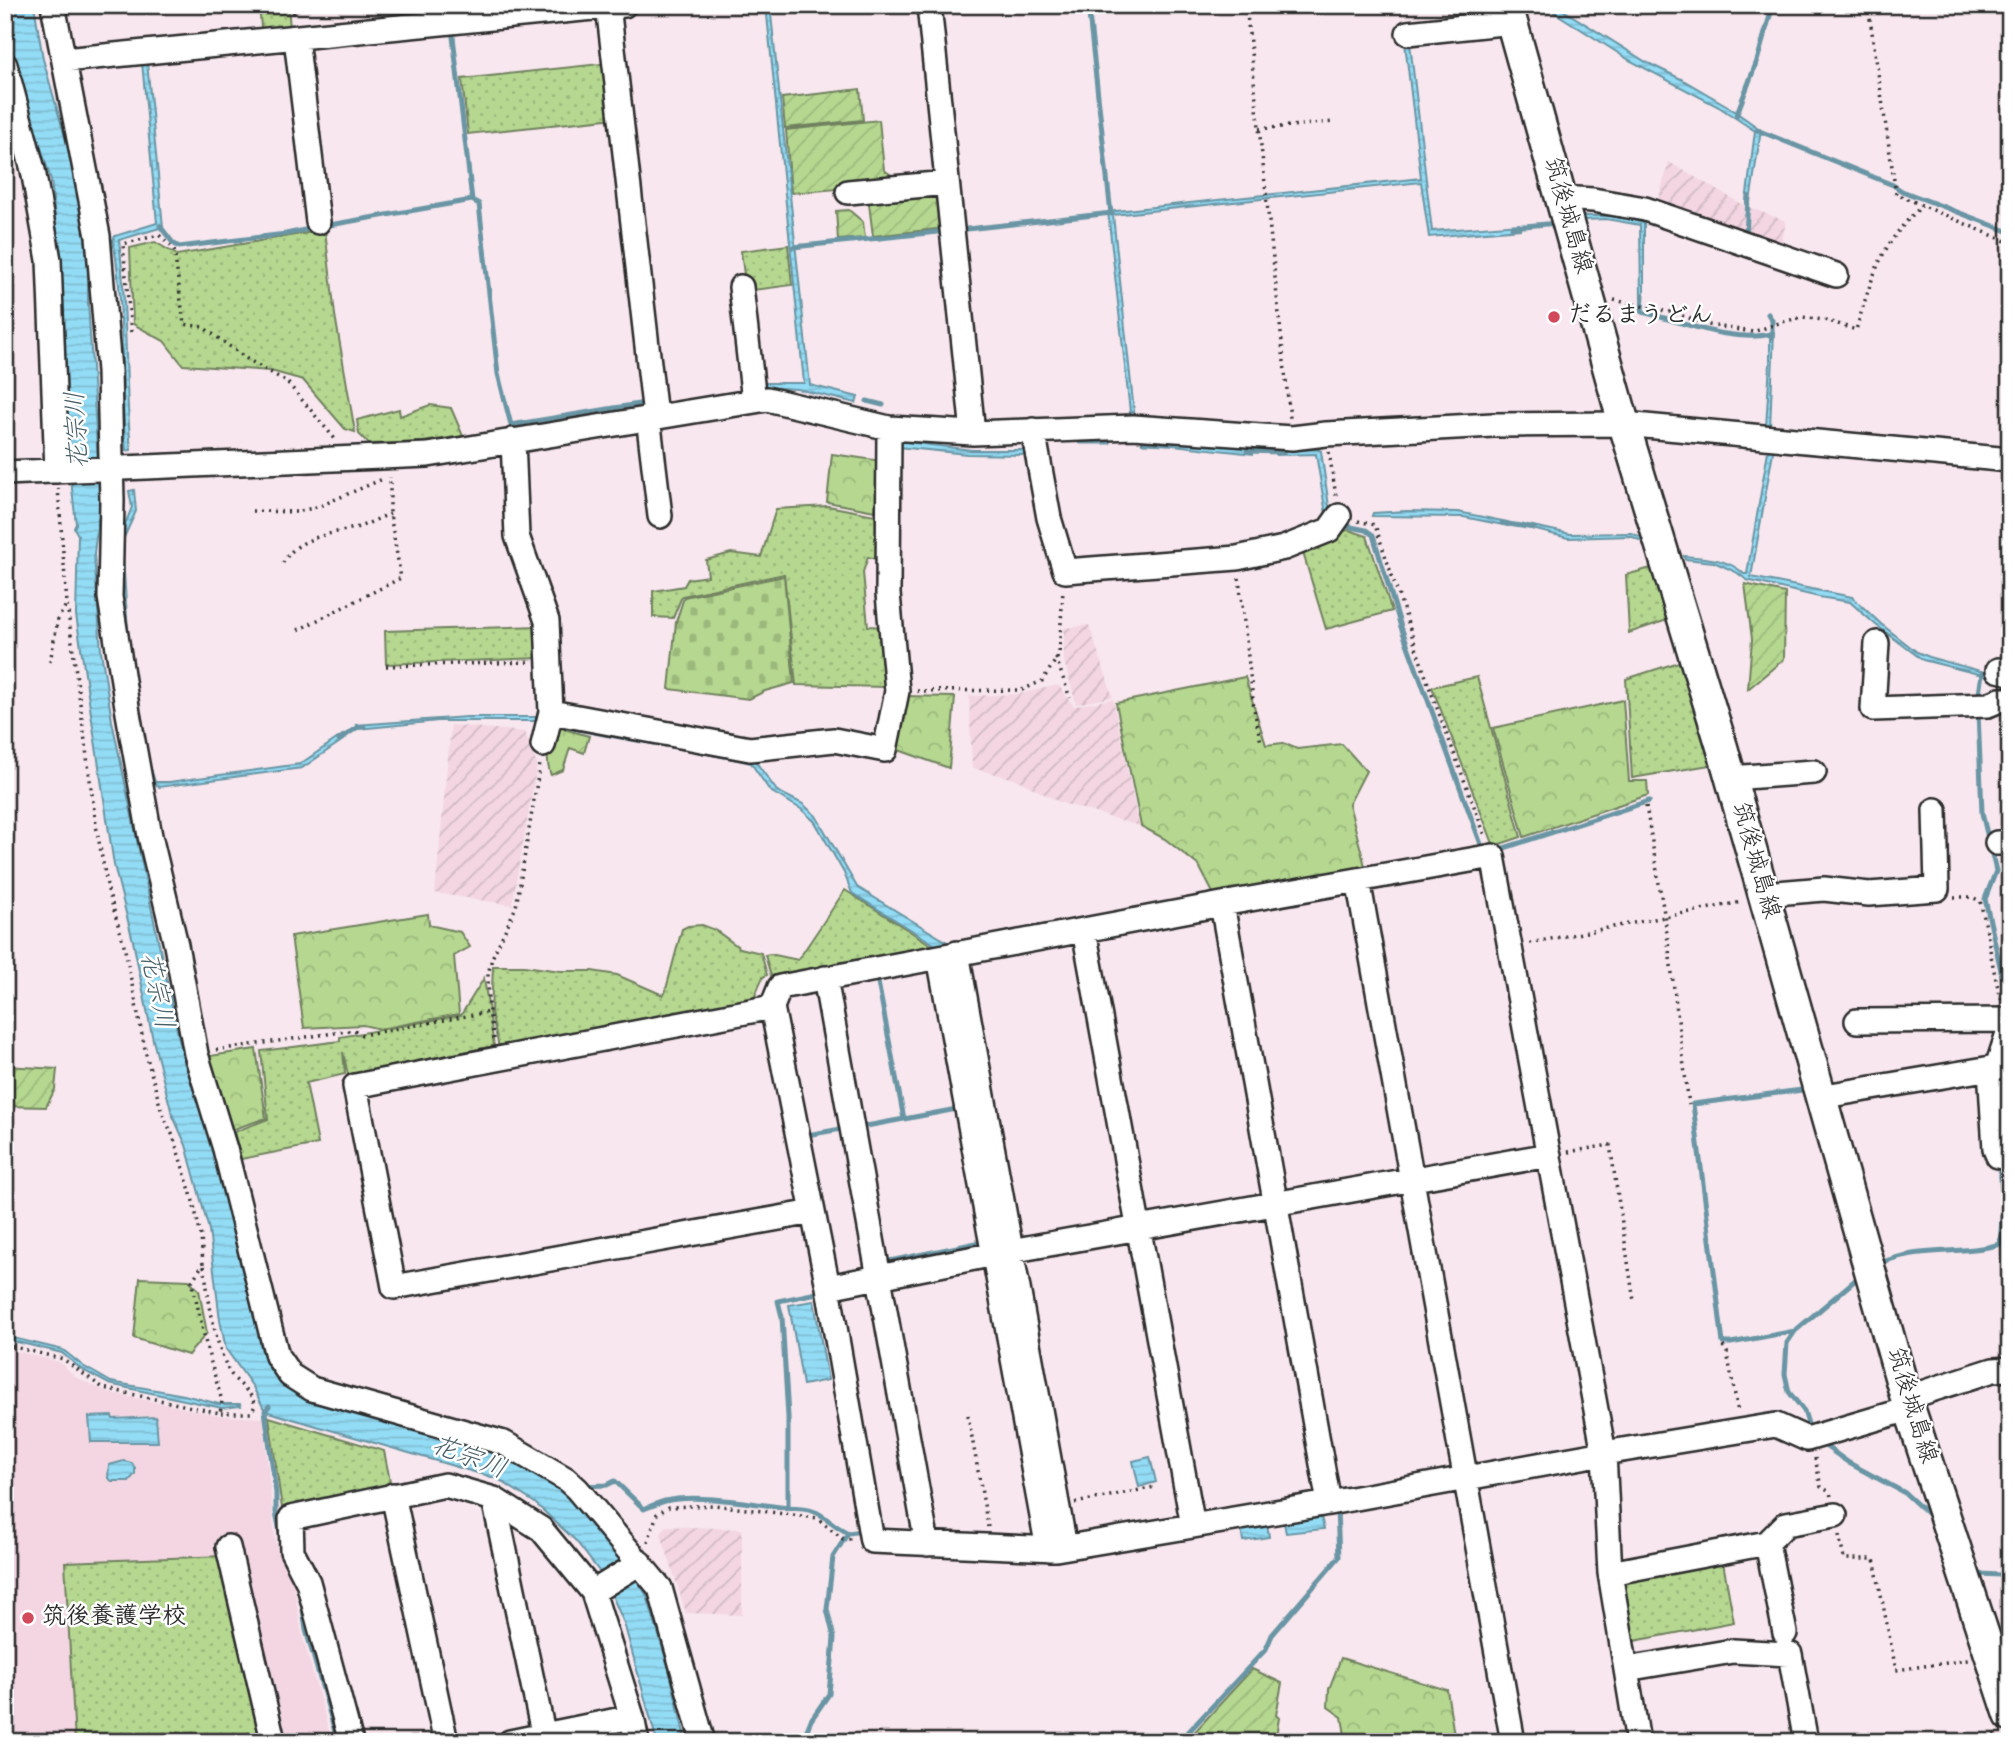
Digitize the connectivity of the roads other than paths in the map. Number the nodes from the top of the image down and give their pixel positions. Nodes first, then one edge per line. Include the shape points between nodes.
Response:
1 (53, 5) edge
2 (929, 5) edge
3 (613, 6) edge
4 (1509, 14) edge
5 (1408, 33) dead end
6 (296, 37) junction
7 (64, 60) junction
8 (5, 65) edge
9 (947, 183) junction
10 (848, 192) dead end
11 (1560, 198) junction
12 (318, 222) dead end
13 (1836, 275) dead end
14 (741, 287) dead end
15 (754, 401) junction
16 (651, 416) junction
17 (1624, 424) junction
18 (889, 428) junction
19 (1033, 430) junction
20 (972, 433) junction
21 (513, 440) junction
22 (2010, 460) edge
23 (108, 469) junction
24 (60, 470) junction
25 (5, 474) edge
26 (660, 516) dead end
27 (1339, 516) road end
28 (1877, 643) dead end
29 (2010, 700) edge
30 (551, 712) junction
31 (543, 745) road end
32 (1814, 772) dead end
33 (1730, 778) junction
34 (1935, 810) dead end
35 (1358, 880) junction
36 (1763, 896) junction
37 (1222, 904) junction
38 (1084, 930) junction
39 (948, 955) junction
40 (825, 978) junction
41 (772, 1007) junction
42 (2008, 1018) edge
43 (1857, 1021) dead end
44 (1990, 1068) junction
45 (1819, 1097) junction
46 (1549, 1155) junction
47 (2010, 1158) edge
48 (1412, 1181) junction
49 (1276, 1203) junction
50 (813, 1212) junction
51 (1140, 1228) junction
52 (1002, 1252) junction
53 (880, 1278) junction
54 (828, 1287) junction
55 (2010, 1369) edge
56 (1908, 1403) junction
57 (1604, 1453) junction
58 (1467, 1478) junction
59 (393, 1495) junction
60 (494, 1499) junction
61 (1329, 1503) junction
62 (1835, 1515) road end
63 (1193, 1526) junction
64 (1767, 1543) junction
65 (927, 1544) junction
66 (228, 1547) dead end
67 (1056, 1548) junction
68 (638, 1565) junction
69 (1610, 1573) junction
70 (599, 1589) junction
71 (1785, 1633) dead end
72 (1626, 1669) junction
73 (2010, 1715) edge
74 (632, 1717) junction
75 (544, 1738) edge
76 (268, 1742) edge
77 (351, 1742) edge
78 (446, 1742) edge
79 (510, 1742) edge
80 (637, 1742) edge
81 (703, 1742) edge
82 (1513, 1742) edge
83 (1638, 1742) edge
84 (1806, 1742) edge

1 - 7 street
2 - 9 street
3 - 6 street
3 - 16 street
4 - 5 street
4 - 11 main road, 筑後城島線
6 - 7 street
6 - 12 street
7 - 23 street via 98,236 109,371
8 - 24 street via 33,170 49,260
9 - 10 street
9 - 20 street
11 - 13 street via 1645,209
11 - 17 main road, 筑後城島線
14 - 15 street
15 - 16 street
15 - 18 street via 767,399
16 - 21 street
16 - 26 street
17 - 19 street via 1493,425 1292,438 1132,427
17 - 22 street
17 - 33 main road, 筑後城島線
18 - 20 street
18 - 30 street via 888,594 897,691 885,750 834,740 750,749
19 - 20 street
19 - 27 street via 1049,517 1065,570 1237,558 1284,548 1329,530
21 - 23 street via 389,466
21 - 30 street via 516,536 547,621
23 - 24 street
23 - 68 street via 110,597 150,836 196,1054 277,1356 290,1375 312,1390 504,1443 534,1460 578,1489
24 - 25 street
28 - 29 street via 1873,709 1988,705
30 - 31 street
32 - 33 street
33 - 36 main road, 筑後城島線
34 - 36 street via 1937,889 1869,894 1824,889
35 - 37 street
35 - 46 street via 1493,856
35 - 48 street
36 - 45 main road, 筑後城島線
37 - 38 street
37 - 49 street
38 - 39 street
38 - 51 street
39 - 40 street
39 - 52 street
40 - 41 street via 780,986
40 - 53 street
41 - 50 street
41 - 50 street via 355,1086 394,1287
42 - 43 street
42 - 44 street via 1997,1067
44 - 45 street
44 - 47 street via 1995,1149 1998,1156
45 - 56 main road, 筑後城島線
46 - 48 street
46 - 57 street
48 - 49 street
48 - 58 street
49 - 51 street
49 - 61 street
50 - 54 street
51 - 52 street
51 - 63 street
52 - 53 street
52 - 67 street
52 - 67 street via 1058,1506
53 - 54 street
53 - 65 street
54 - 65 street via 872,1541
55 - 56 street via 1993,1370
56 - 57 street via 1807,1439 1776,1425
56 - 73 main road, 筑後城島線
57 - 58 street
57 - 69 street
58 - 61 street
58 - 82 street
59 - 60 street via 445,1485
59 - 77 street via 291,1518 292,1551 308,1582
59 - 78 street
60 - 70 street via 541,1529
60 - 75 street
61 - 63 street
62 - 64 street via 1786,1524
63 - 67 street
64 - 69 street
64 - 71 street
65 - 67 street
66 - 76 street via 272,1736
68 - 70 street
68 - 81 street via 660,1588
69 - 72 street
70 - 74 street
72 - 83 street
72 - 84 street via 1733,1651 1790,1654
74 - 75 street
74 - 80 street
75 - 79 street

